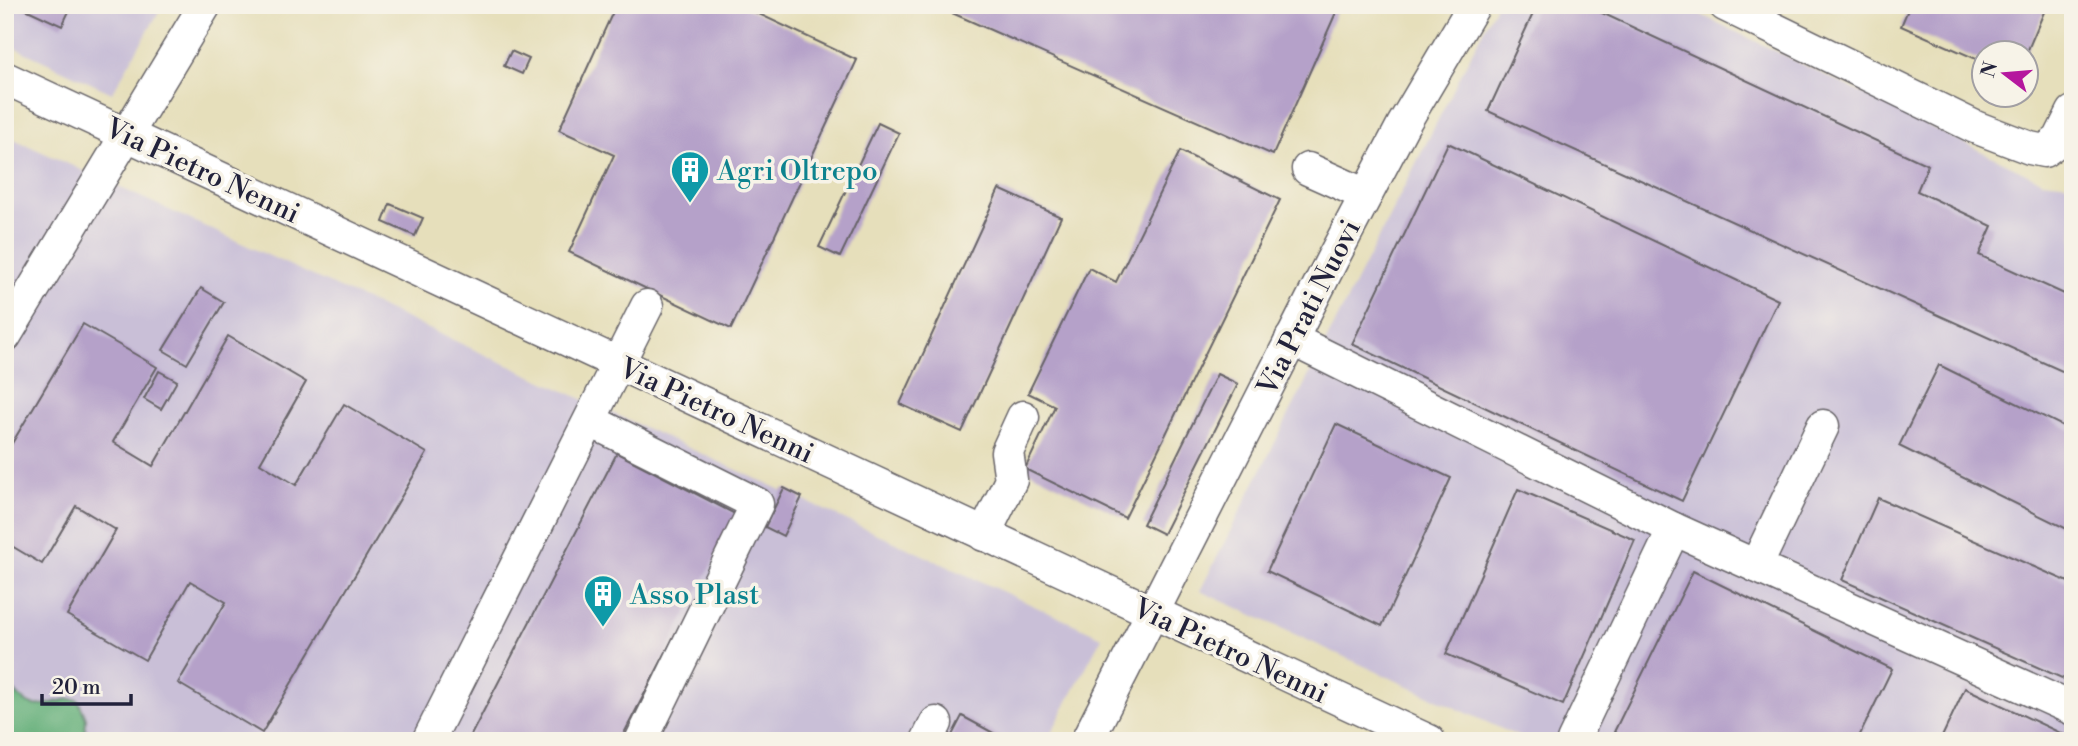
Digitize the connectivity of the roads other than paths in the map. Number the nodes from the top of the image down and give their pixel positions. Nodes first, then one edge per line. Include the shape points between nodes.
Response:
1 (205, 5) edge
2 (1474, 5) edge
3 (1725, 5) edge
4 (5, 78) edge
5 (2073, 112) edge
6 (128, 134) junction
7 (1308, 169) dead end
8 (1366, 195) junction
9 (14, 303) edge
10 (647, 306) dead end
11 (5, 336) edge
12 (1291, 339) junction
13 (619, 364) junction
14 (1023, 417) dead end
15 (590, 421) junction
16 (1823, 426) dead end
17 (1674, 529) junction
18 (984, 535) junction
19 (1756, 566) junction
20 (1152, 614) junction
21 (2073, 709) edge
22 (428, 741) edge
23 (641, 741) edge
24 (1087, 741) edge
25 (1429, 741) edge
26 (1573, 741) edge

1 - 6 street
2 - 8 street, Via Prati Nuovi
3 - 5 street via 1975,127 2030,148 2044,151 2059,140
4 - 6 street, Via Pietro Nenni
6 - 9 street
6 - 13 street, Via Pietro Nenni
7 - 8 street
8 - 12 street, Via Prati Nuovi
9 - 11 street
10 - 13 street
12 - 17 street
12 - 20 street, Via Prati Nuovi
13 - 15 street
13 - 18 street, Via Pietro Nenni
14 - 18 street via 1007,452 1011,480
15 - 22 street
15 - 23 street via 757,504
16 - 19 street
17 - 19 street
17 - 26 street
18 - 20 street, Via Pietro Nenni
19 - 21 street
20 - 24 street, Via Prati Nuovi
20 - 25 street, Via Pietro Nenni

